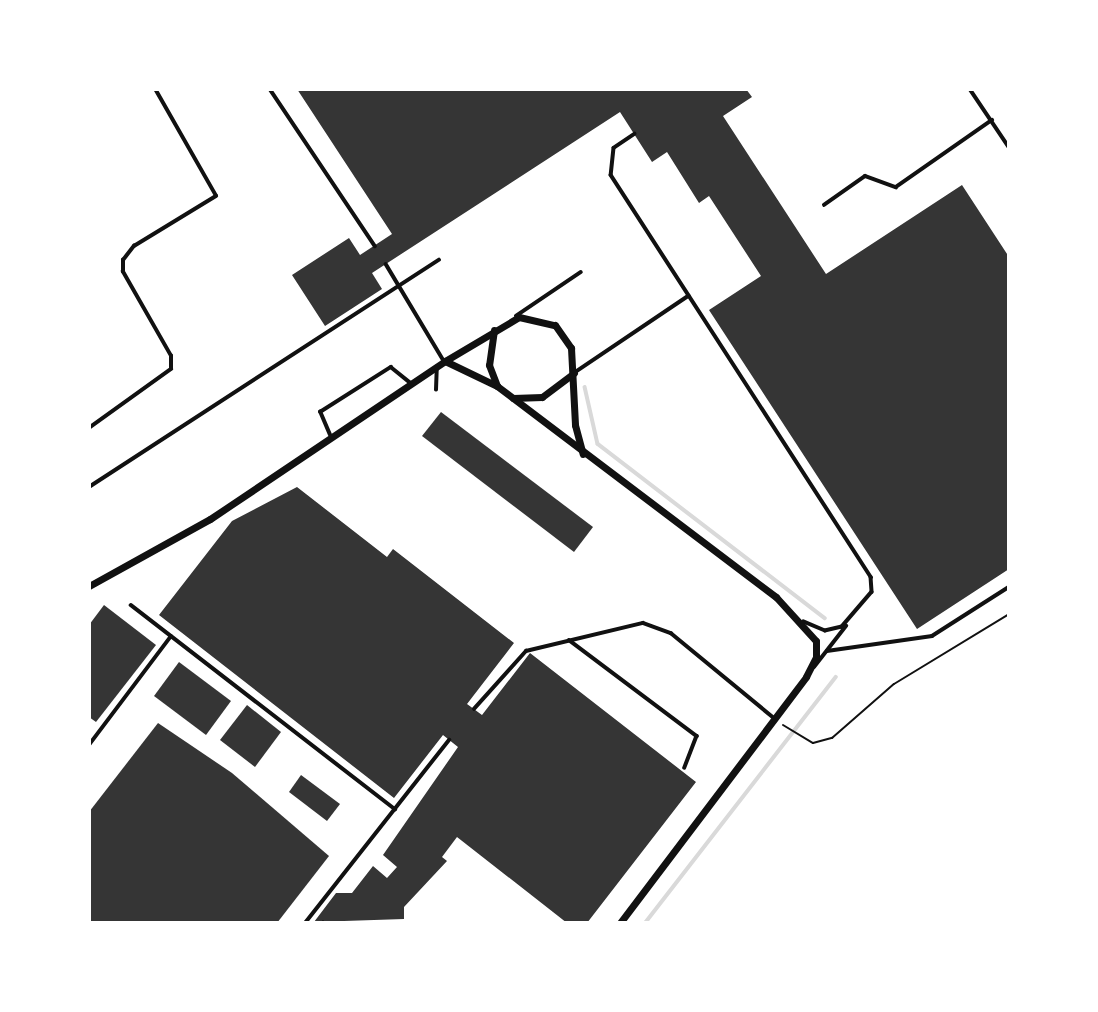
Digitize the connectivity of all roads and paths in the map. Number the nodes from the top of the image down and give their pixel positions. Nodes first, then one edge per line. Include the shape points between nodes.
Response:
1 (155, 89) edge
2 (270, 89) edge
3 (970, 89) edge
4 (992, 120) junction
5 (635, 134) dead end
6 (1009, 146) edge
7 (824, 205) dead end
8 (375, 246) dead end
9 (439, 260) dead end
10 (386, 264) dead end
11 (581, 272) dead end
12 (400, 286) junction
13 (688, 295) junction
14 (506, 322) junction
15 (494, 330) junction
16 (445, 361) junction
17 (437, 366) junction
18 (574, 373) junction
19 (411, 383) junction
20 (497, 386) junction
21 (436, 390) dead end
22 (512, 398) junction
23 (89, 428) edge
24 (330, 435) junction
25 (583, 454) junction
26 (89, 487) edge
27 (89, 586) edge
28 (1009, 587) edge
29 (131, 605) dead end
30 (1009, 614) edge
31 (852, 618) junction
32 (804, 622) junction
33 (172, 636) junction
34 (569, 640) junction
35 (827, 651) junction
36 (806, 677) junction
37 (474, 709) dead end
38 (776, 719) junction
39 (789, 730) dead end
40 (449, 740) dead end
41 (89, 745) edge
42 (685, 768) dead end
43 (395, 809) junction
44 (305, 923) edge
45 (620, 923) edge

1 - 23 lane via 216,196 134,246 123,260 172,363 162,380
2 - 8 lane
3 - 4 lane
4 - 6 lane
4 - 7 lane via 896,187 865,176
5 - 13 lane via 614,148 608,166
9 - 12 lane
10 - 12 lane
11 - 14 lane
12 - 16 lane
12 - 26 lane
13 - 18 lane
13 - 31 lane via 871,577 872,592
14 - 15 street
14 - 18 street via 529,316 555,325 568,338
15 - 16 street
15 - 20 street via 488,354
16 - 17 street
16 - 20 street
17 - 19 street
17 - 21 lane
18 - 22 street via 542,397
18 - 25 street via 575,425
19 - 24 street
19 - 24 lane via 391,367 320,412
20 - 22 street
22 - 25 street
24 - 27 street via 210,519
25 - 32 street
28 - 35 lane via 932,636
29 - 33 lane
30 - 39 path via 894,684 832,738 813,743
31 - 32 lane via 831,630
31 - 35 lane
32 - 36 street via 817,652
33 - 41 lane
33 - 43 lane
34 - 37 lane via 526,651
34 - 38 lane via 654,624
34 - 42 lane via 697,736
35 - 36 lane
36 - 38 street
38 - 45 street
40 - 43 lane
43 - 44 lane

